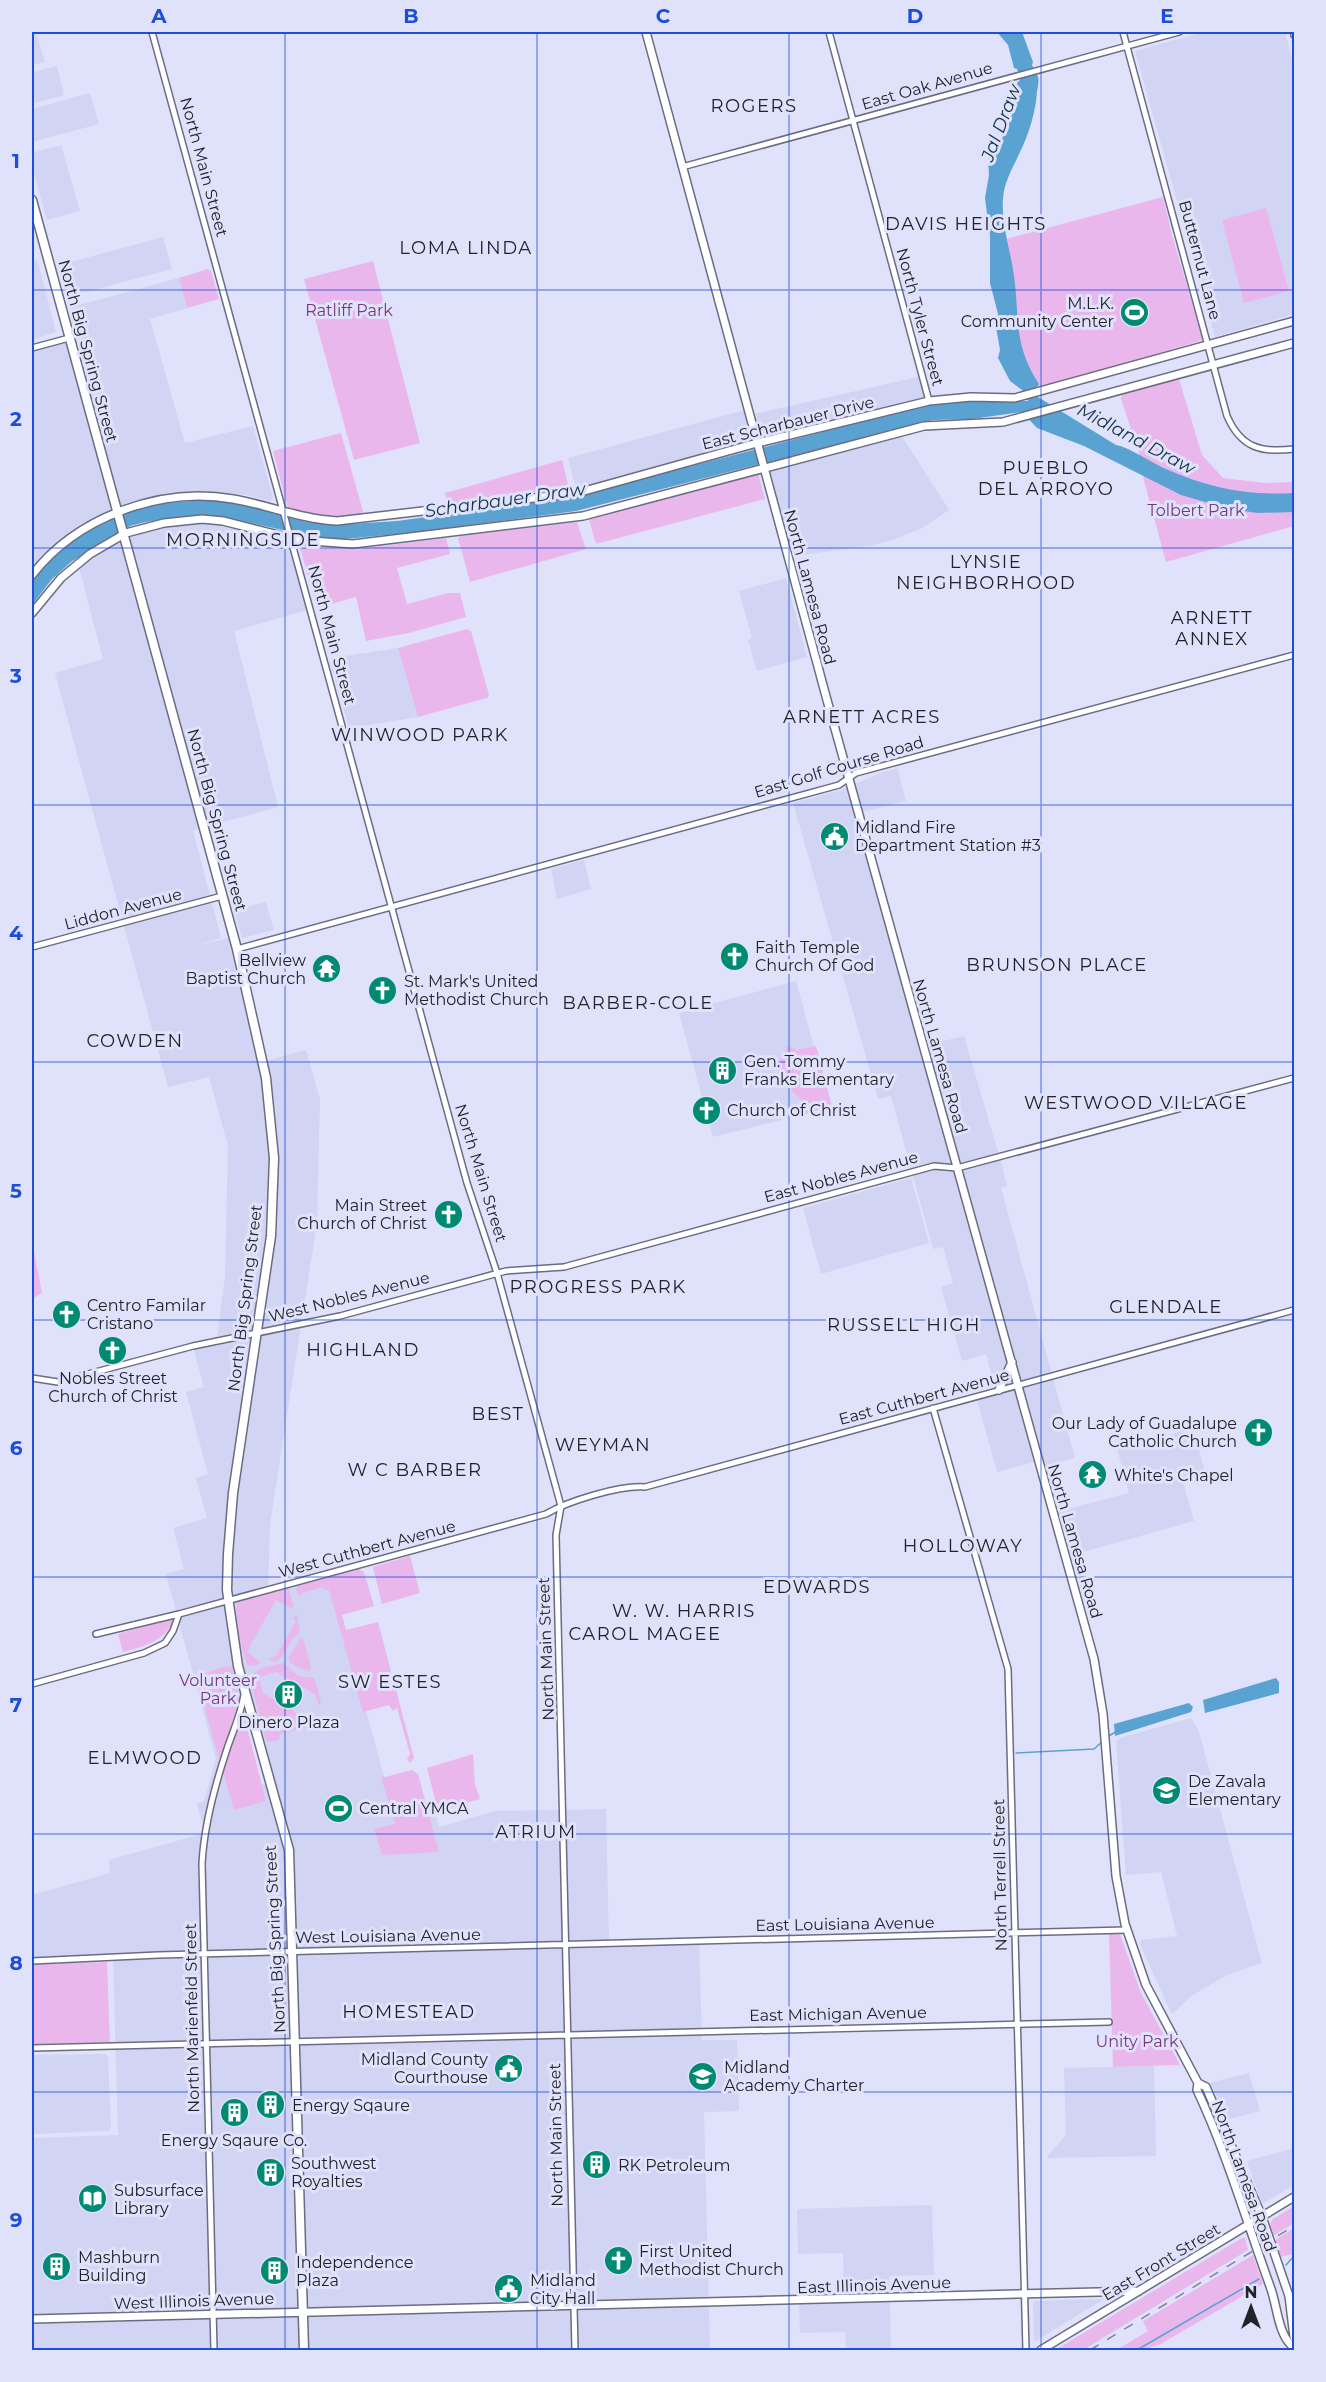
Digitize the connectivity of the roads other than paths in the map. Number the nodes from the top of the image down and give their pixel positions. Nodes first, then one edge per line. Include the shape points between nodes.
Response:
1 (152, 32) edge
2 (646, 32) edge
3 (829, 32) edge
4 (1123, 32) edge
5 (1179, 32) edge
6 (1127, 46) junction
7 (853, 121) junction
8 (682, 167) junction
9 (32, 200) edge
10 (1294, 321) edge
11 (69, 338) junction
12 (1294, 342) edge
13 (1209, 345) junction
14 (32, 348) edge
15 (1214, 365) junction
16 (929, 401) junction
17 (758, 445) junction
18 (1294, 449) edge
19 (763, 466) junction
20 (284, 512) junction
21 (117, 513) junction
22 (123, 535) junction
23 (292, 538) junction
24 (32, 575) edge
25 (32, 613) edge
26 (1294, 655) edge
27 (849, 778) junction
28 (222, 896) junction
29 (392, 906) junction
30 (32, 947) edge
31 (237, 948) junction
32 (1294, 1078) edge
33 (957, 1168) junction
34 (497, 1273) junction
35 (1294, 1310) edge
36 (257, 1332) junction
37 (1011, 1362) junction
38 (32, 1378) edge
39 (1018, 1385) junction
40 (999, 1390) junction
41 (933, 1408) junction
42 (561, 1506) junction
43 (228, 1601) junction
44 (179, 1614) junction
45 (96, 1634) dead end
46 (32, 1684) edge
47 (244, 1690) junction
48 (1127, 1930) junction
49 (1016, 1933) junction
50 (565, 1945) junction
51 (292, 1952) junction
52 (204, 1954) junction
53 (32, 1961) edge
54 (1109, 2022) dead end
55 (1018, 2024) junction
56 (567, 2035) junction
57 (295, 2042) junction
58 (206, 2044) junction
59 (32, 2048) edge
60 (1198, 2083) junction
61 (1294, 2197) edge
62 (1262, 2217) junction
63 (1248, 2225) junction
64 (1139, 2291) junction
65 (1024, 2294) junction
66 (574, 2306) junction
67 (303, 2311) junction
68 (213, 2314) junction
69 (32, 2319) edge
70 (1293, 2342) edge
71 (214, 2350) edge
72 (304, 2350) edge
73 (575, 2350) edge
74 (1026, 2350) edge
75 (1041, 2350) edge

1 - 20 street, North Main Street
2 - 8 main road, North Lamesa Road
3 - 7 street, North Tyler Street
4 - 6 street, Butternut Lane
5 - 6 street, East Oak Avenue
6 - 7 street, East Oak Avenue
6 - 13 street, Butternut Lane
7 - 8 street, East Oak Avenue
7 - 16 street, North Tyler Street
8 - 17 main road, North Lamesa Road
9 - 11 highway, North Big Spring Street
10 - 13 main road, East Scharbauer Drive
11 - 14 street
11 - 21 highway, North Big Spring Street
12 - 15 main road
13 - 15 street, Butternut Lane
13 - 16 main road, East Scharbauer Drive via 1010,399
15 - 18 street, Butternut Lane via 1227,416 1240,437 1267,450
15 - 19 main road via 1022,416 990,423 924,426
16 - 17 main road, East Scharbauer Drive
17 - 19 main road, North Lamesa Road
17 - 20 main road, East Scharbauer Drive via 577,493 358,520 327,520
19 - 23 main road via 583,516 353,544
19 - 27 main road, North Lamesa Road
20 - 21 main road, East Scharbauer Drive via 232,499 196,496 152,502
20 - 23 street, North Main Street
21 - 22 highway, North Big Spring Street
21 - 24 main road, East Scharbauer Drive via 68,540
22 - 23 main road via 164,523 202,519 233,522
22 - 25 main road via 75,565
22 - 28 highway, North Big Spring Street
23 - 29 street, North Main Street
26 - 27 street, East Golf Course Road
27 - 29 street, East Golf Course Road via 840,785
27 - 33 main road, North Lamesa Road
28 - 30 street, Liddon Avenue
28 - 31 highway, North Big Spring Street
29 - 31 street, East Golf Course Road
29 - 34 street, North Main Street via 472,1201
31 - 36 highway, North Big Spring Street via 264,1061 274,1158 271,1236
32 - 33 street, East Nobles Avenue
33 - 34 street, East Nobles Avenue via 934,1166 564,1267
33 - 37 main road, North Lamesa Road
34 - 36 street, West Nobles Avenue via 340,1316
34 - 42 street, North Main Street
35 - 39 street, East Cuthbert Avenue
36 - 38 street, West Nobles Avenue via 58,1382
36 - 43 highway, North Big Spring Street via 232,1503
37 - 39 main road, North Lamesa Road
37 - 40 main road
39 - 40 street, East Cuthbert Avenue
39 - 48 main road, North Lamesa Road via 1094,1659 1107,1746 1116,1876
40 - 41 street, East Cuthbert Avenue
41 - 42 street, East Cuthbert Avenue via 645,1487 630,1486
41 - 49 street, North Terrell Street via 1006,1658
42 - 43 street, West Cuthbert Avenue via 546,1514
42 - 50 street, North Main Street via 556,1535
43 - 44 street, West Cuthbert Avenue
43 - 47 highway, North Big Spring Street
44 - 45 street, West Cuthbert Avenue
44 - 46 street via 165,1643 144,1653
47 - 51 highway, North Big Spring Street via 289,1850
47 - 52 street, North Marienfeld Street via 211,1809 202,1864
48 - 49 street, East Louisiana Avenue
48 - 60 main road, North Lamesa Road via 1146,1985
49 - 50 street, East Louisiana Avenue
49 - 55 street, North Terrell Street
50 - 51 street, West Louisiana Avenue
50 - 56 street, North Main Street
51 - 52 street, West Louisiana Avenue
51 - 57 highway, North Big Spring Street
52 - 53 street, West Louisiana Avenue
52 - 58 street, North Marienfeld Street
54 - 55 street, East Michigan Avenue
55 - 56 street, East Michigan Avenue
55 - 65 street, North Terrell Street
56 - 57 street, East Michigan Avenue
56 - 66 street, North Main Street
57 - 58 street, East Michigan Avenue
57 - 67 highway, North Big Spring Street
58 - 59 street, East Michigan Avenue
58 - 68 street, North Marienfeld Street
60 - 62 main road, North Lamesa Road via 1206,2087
60 - 63 main road, North Lamesa Road via 1197,2090
61 - 62 main road, East Front Street
62 - 63 main road, East Front Street
62 - 70 main road, North Lamesa Road via 1289,2296
63 - 64 main road, East Front Street
63 - 70 main road, North Lamesa Road via 1285,2339
64 - 65 main road, East Illinois Avenue
64 - 75 main road, East Front Street
65 - 66 main road, East Illinois Avenue
65 - 74 street, North Terrell Street
66 - 67 main road, West Illinois Avenue
66 - 73 street, North Main Street
67 - 68 main road, West Illinois Avenue
67 - 72 highway, North Big Spring Street
68 - 69 main road, West Illinois Avenue
68 - 71 street, North Marienfeld Street

